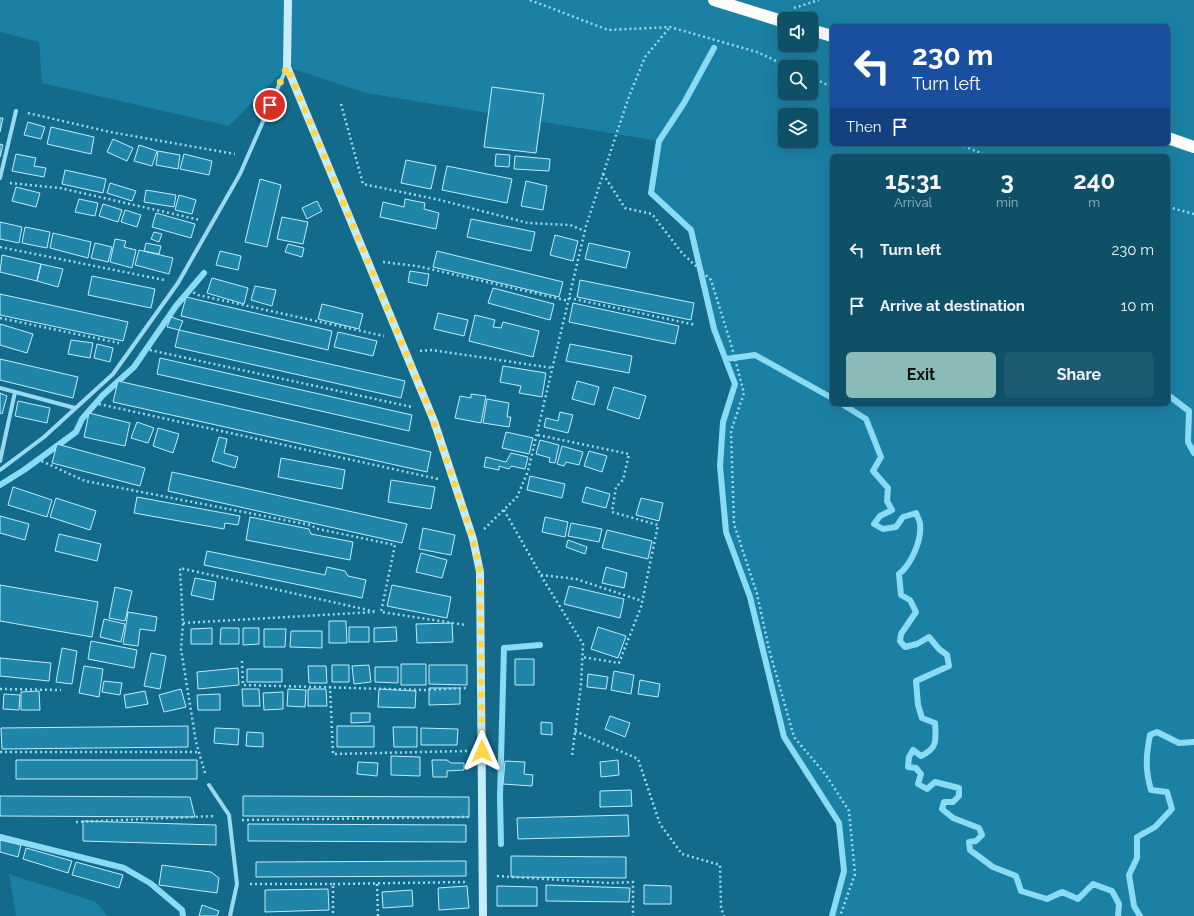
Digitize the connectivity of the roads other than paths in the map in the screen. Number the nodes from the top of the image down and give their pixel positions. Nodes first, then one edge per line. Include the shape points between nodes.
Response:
1 (288, 0) edge
2 (714, 0) edge
3 (778, 20) edge
4 (818, 32) edge
5 (830, 35) edge
6 (287, 67) junction
7 (16, 111) road end
8 (1170, 139) edge
9 (1194, 146) edge
10 (0, 178) edge
11 (0, 388) edge
12 (15, 392) junction
13 (75, 408) junction
14 (0, 461) edge
15 (0, 470) edge
16 (209, 785) road end
17 (230, 916) edge
18 (483, 916) edge

1 - 6 street
2 - 3 highway
4 - 5 highway
6 - 13 street via 240,174 178,283 113,374
6 - 18 street via 430,411 473,539 480,572
7 - 10 street
8 - 9 highway
11 - 12 street
12 - 13 street
12 - 14 street
13 - 15 street
16 - 17 street via 228,815 229,821 237,884

